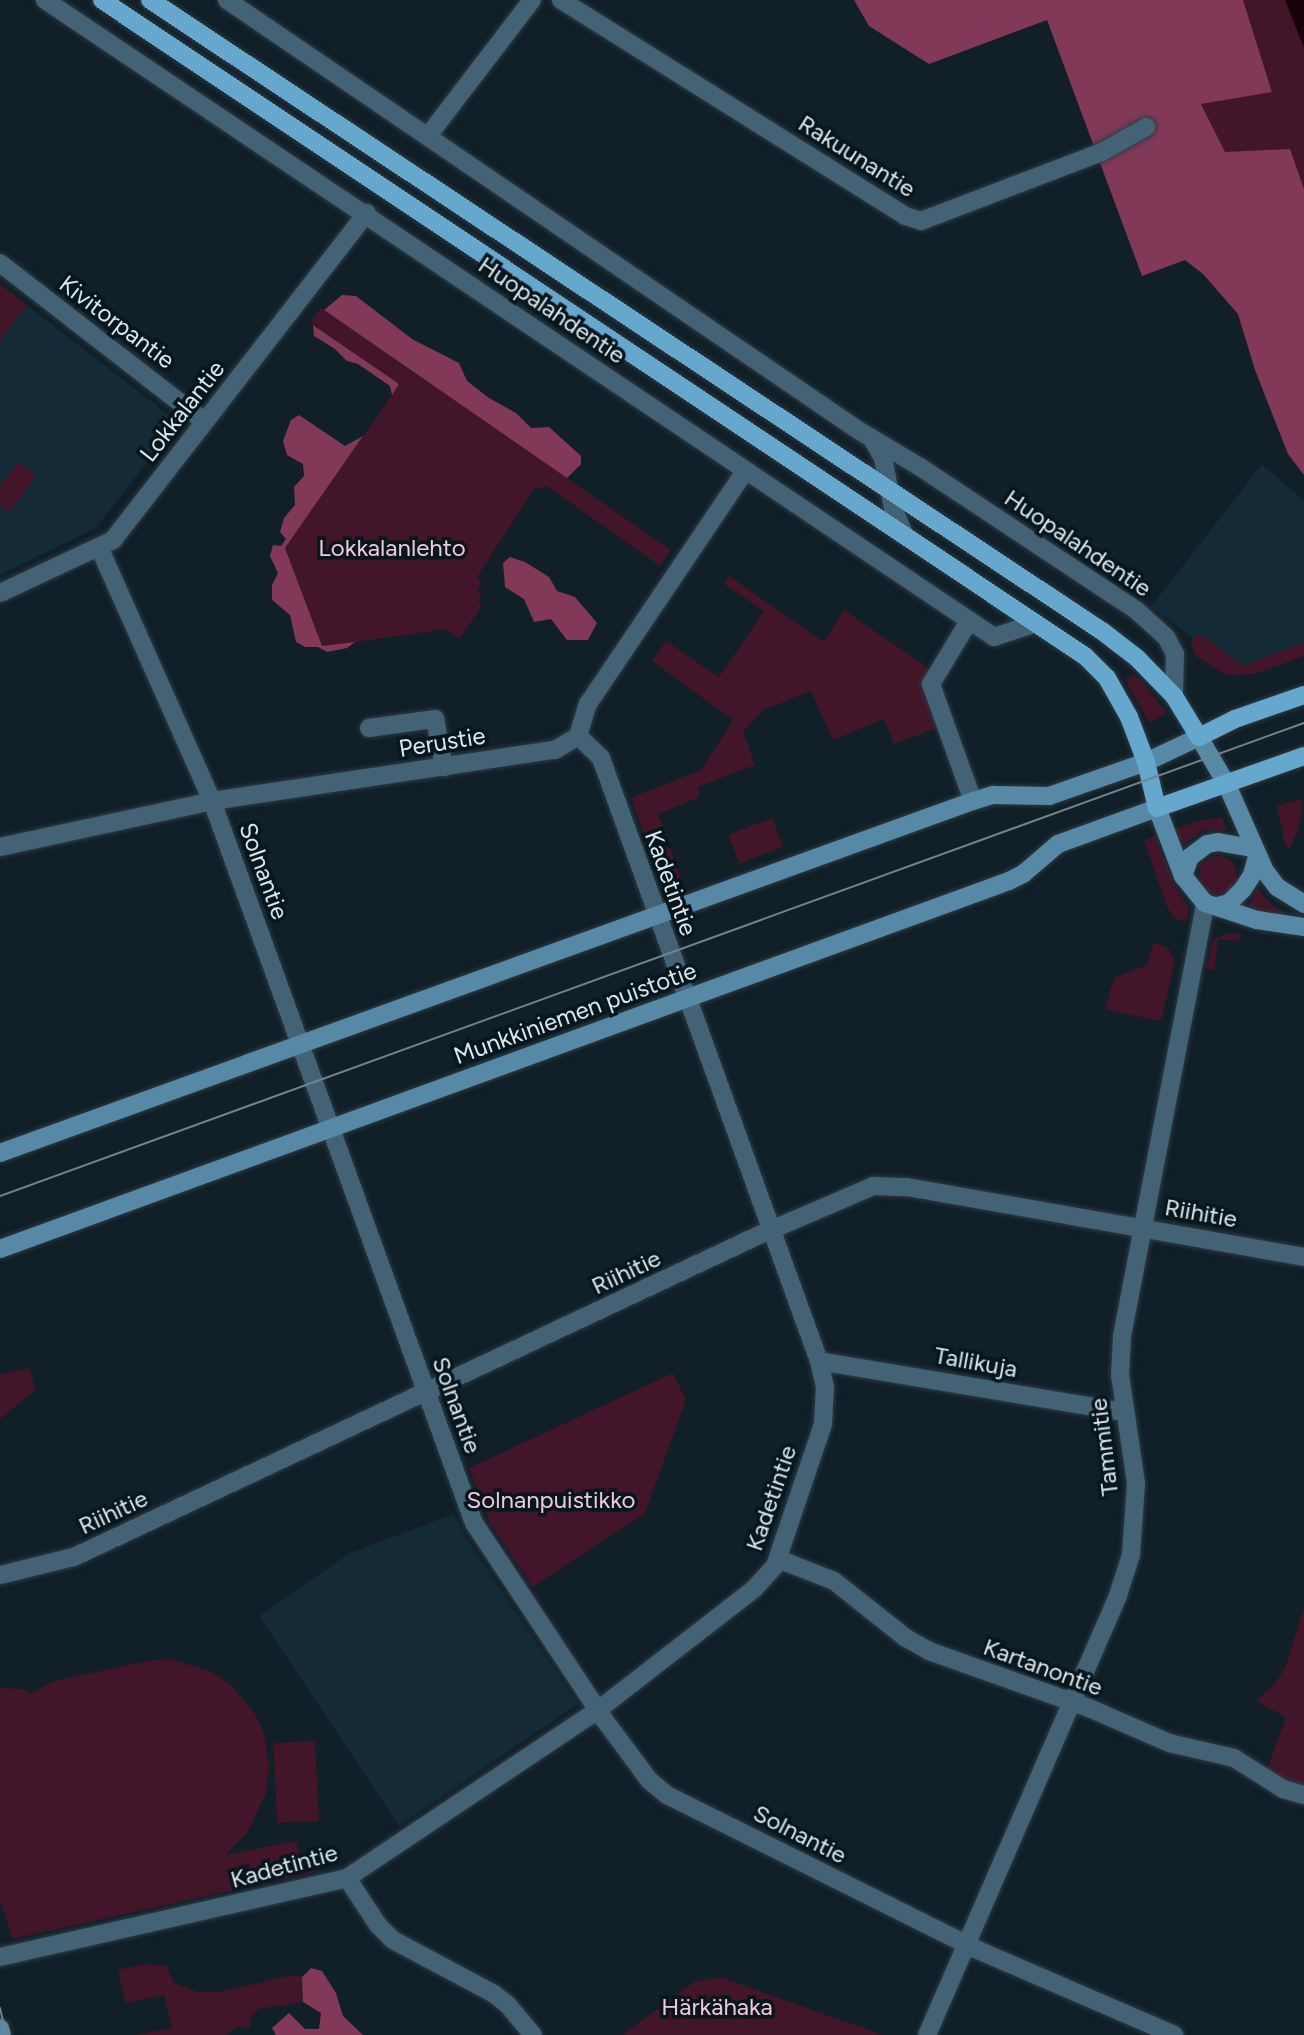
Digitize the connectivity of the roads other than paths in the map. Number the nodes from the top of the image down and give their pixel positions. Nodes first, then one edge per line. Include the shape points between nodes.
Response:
1 (45, 0) edge
2 (102, 0) edge
3 (150, 0) edge
4 (227, 0) edge
5 (532, 0) edge
6 (561, 0) edge
7 (1146, 127) dead end
8 (428, 136) junction
9 (366, 213) junction
10 (0, 264) edge
11 (204, 421) junction
12 (872, 439) junction
13 (745, 471) junction
14 (889, 488) junction
15 (905, 536) junction
16 (99, 547) junction
17 (0, 593) edge
18 (969, 621) junction
19 (1036, 623) junction
20 (1304, 695) edge
21 (1174, 696) junction
22 (369, 728) dead end
23 (578, 736) junction
24 (1199, 737) junction
25 (1304, 756) edge
26 (1146, 762) junction
27 (444, 766) junction
28 (1227, 785) junction
29 (212, 802) junction
30 (973, 802) junction
31 (1157, 808) junction
32 (0, 847) edge
33 (1255, 852) junction
34 (1183, 876) junction
35 (1304, 904) edge
36 (1211, 905) junction
37 (657, 915) junction
38 (1304, 927) edge
39 (687, 999) junction
40 (302, 1044) junction
41 (331, 1129) junction
42 (0, 1153) edge
43 (1142, 1228) junction
44 (770, 1231) junction
45 (0, 1249) edge
46 (1304, 1256) edge
47 (819, 1361) junction
48 (427, 1393) junction
49 (1125, 1412) junction
50 (778, 1559) junction
51 (0, 1575) edge
52 (1070, 1702) junction
53 (598, 1710) junction
54 (1304, 1795) edge
55 (347, 1878) junction
56 (967, 1945) junction
57 (0, 1957) edge
58 (0, 2028) edge
59 (2, 2035) edge
60 (533, 2035) edge
61 (927, 2035) edge
62 (1174, 2035) edge

1 - 9 street, Huopalahdentie
2 - 15 main road, Huopalahdentie
3 - 14 main road, Huopalahdentie
4 - 8 street, Huopalahdentie
5 - 8 street
6 - 7 street, Rakuunantie via 905,216 921,221 1102,152
8 - 12 street, Huopalahdentie
9 - 11 street, Lokkalantie
9 - 13 street, Huopalahdentie
10 - 11 street, Kivitorpantie
11 - 16 street, Lokkalantie via 113,540
12 - 14 street via 883,458
12 - 21 street, Huopalahdentie via 1136,610 1166,637 1175,654
13 - 18 street, Huopalahdentie
13 - 23 street via 589,704
14 - 15 street
14 - 21 main road, Huopalahdentie via 1121,644
15 - 19 main road, Huopalahdentie
16 - 17 street, Lokkalantie
16 - 29 street, Solnantie
18 - 19 street, Huopalahdentie via 994,637
18 - 30 street via 931,684
19 - 26 main road, Huopalahdentie via 1085,656 1107,678
20 - 24 main road
21 - 24 main road, Huopalahdentie
22 - 27 street via 435,719
23 - 27 street, Perustie via 555,750
23 - 37 street, Kadetintie via 601,758
24 - 26 street
24 - 28 street, Huopalahdentie
25 - 28 main road
26 - 30 street via 1049,796 993,795
26 - 31 main road, Huopalahdentie
27 - 29 street, Perustie
28 - 31 main road
28 - 33 street, Huopalahdentie
29 - 32 street, Perustie
29 - 40 street, Solnantie
30 - 37 street
31 - 34 street
31 - 39 street, Munkkiniemen puistotie via 1058,844 1009,881
33 - 34 street via 1218,842 1207,844 1191,857
33 - 35 street, Huopalahdentie via 1278,887
33 - 36 street via 1243,889 1229,903
34 - 36 street
36 - 38 street via 1257,920
36 - 43 street, Tammitie
37 - 39 street, Kadetintie
37 - 40 street
39 - 41 street, Munkkiniemen puistotie
39 - 44 street, Kadetintie
40 - 41 street, Solnantie
40 - 42 street
41 - 45 street, Munkkiniemen puistotie
41 - 48 street, Solnantie
43 - 44 street, Riihitie via 886,1184
43 - 46 street, Riihitie
43 - 49 street, Tammitie via 1122,1341
44 - 47 street, Kadetintie
44 - 48 street, Riihitie
47 - 49 street, Tallikuja
47 - 50 street, Kadetintie via 825,1411
48 - 51 street, Riihitie via 74,1557
48 - 53 street, Solnantie via 474,1523
49 - 52 street, Tammitie via 1136,1483 1130,1555 1118,1595
50 - 52 street, Kartanontie via 834,1581 929,1651
50 - 53 street, Kadetintie via 754,1589
52 - 54 street, Kartanontie via 1169,1743 1234,1758 1283,1789
52 - 56 street, Tammitie
53 - 55 street, Kadetintie
53 - 56 street, Solnantie via 649,1780 667,1795
55 - 57 street, Kadetintie
55 - 60 street via 393,1940 494,1994
56 - 61 street, Tammitie
56 - 62 street, Solnantie
58 - 59 street

